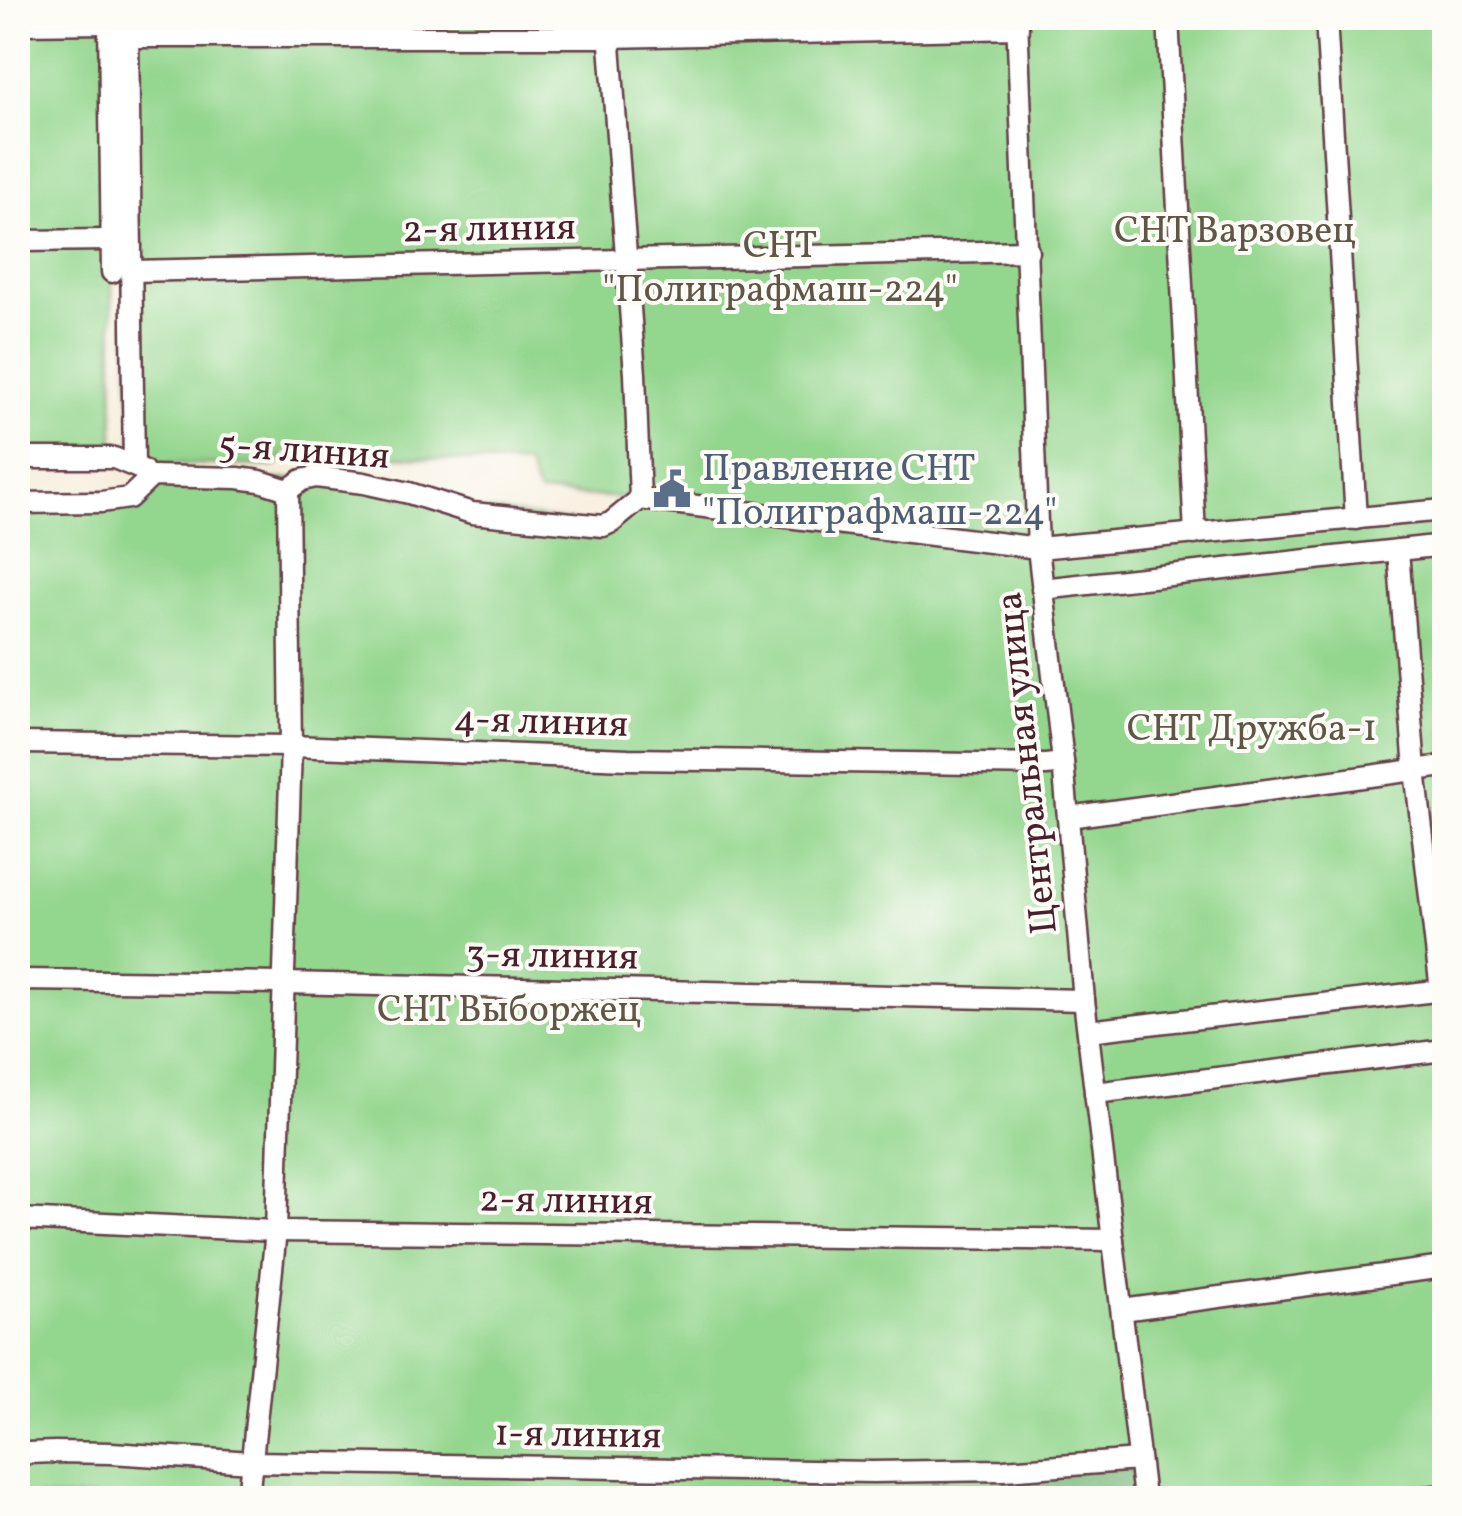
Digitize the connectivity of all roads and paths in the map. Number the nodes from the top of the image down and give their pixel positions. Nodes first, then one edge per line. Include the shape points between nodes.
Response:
1 (1168, 18) edge
2 (1326, 18) edge
3 (1018, 23) edge
4 (18, 24) edge
5 (609, 27) edge
6 (113, 29) edge
7 (18, 240) edge
8 (111, 240) junction
9 (1028, 251) junction
10 (626, 258) junction
11 (122, 272) junction
12 (18, 458) edge
13 (133, 467) junction
14 (288, 490) junction
15 (640, 499) junction
16 (18, 503) edge
17 (1444, 510) edge
18 (1356, 519) junction
19 (1195, 534) junction
20 (1444, 545) edge
21 (1038, 548) junction
22 (1398, 550) junction
23 (1042, 589) junction
24 (18, 744) edge
25 (291, 746) junction
26 (1063, 763) junction
27 (1444, 766) edge
28 (1416, 770) junction
29 (1068, 816) junction
30 (18, 980) edge
31 (282, 983) junction
32 (1443, 990) edge
33 (1084, 1000) junction
34 (1088, 1030) junction
35 (1444, 1050) edge
36 (1096, 1092) junction
37 (18, 1219) edge
38 (276, 1231) junction
39 (1114, 1240) junction
40 (1444, 1268) edge
41 (1122, 1310) junction
42 (18, 1457) edge
43 (1139, 1460) junction
44 (252, 1462) junction
45 (1444, 1495) edge
46 (248, 1498) edge
47 (1144, 1498) edge
48 (1416, 1498) edge

1 - 19 street
2 - 18 street
3 - 5 street
3 - 9 street, Центральная улица
4 - 6 street
5 - 6 street
5 - 10 street
6 - 8 street
6 - 11 street
7 - 8 street
8 - 11 street
9 - 10 street, 2-я линия
9 - 21 street, Центральная улица
10 - 11 street, 2-я линия
10 - 15 street
11 - 13 street
12 - 13 street
13 - 14 street, 5-я линия
13 - 16 street via 129,498
14 - 15 street, 5-я линия via 316,477 472,513 602,526
14 - 25 street
15 - 21 street
17 - 18 street
18 - 19 street
19 - 21 street
20 - 22 street
21 - 23 street, Центральная улица
22 - 23 street
22 - 28 street
23 - 26 street, Центральная улица
24 - 25 street, 4-я линия
25 - 26 street, 4-я линия via 628,759
25 - 31 street
26 - 29 street, Центральная улица
27 - 28 street
28 - 29 street
28 - 32 street
29 - 33 street, Центральная улица
30 - 31 street, 3-я линия
31 - 33 street, 3-я линия
31 - 38 street
32 - 34 street
33 - 34 street, Центральная улица
34 - 36 street, Центральная улица
35 - 36 street
36 - 39 street, Центральная улица
37 - 38 street, 2-я линия
38 - 39 street, 2-я линия
38 - 44 street
39 - 41 street, Центральная улица
40 - 41 street
41 - 43 street, Центральная улица
42 - 44 street, 1-я линия via 92,1452
43 - 44 street, 1-я линия via 873,1472
43 - 47 street, Центральная улица
44 - 46 street
45 - 48 street

